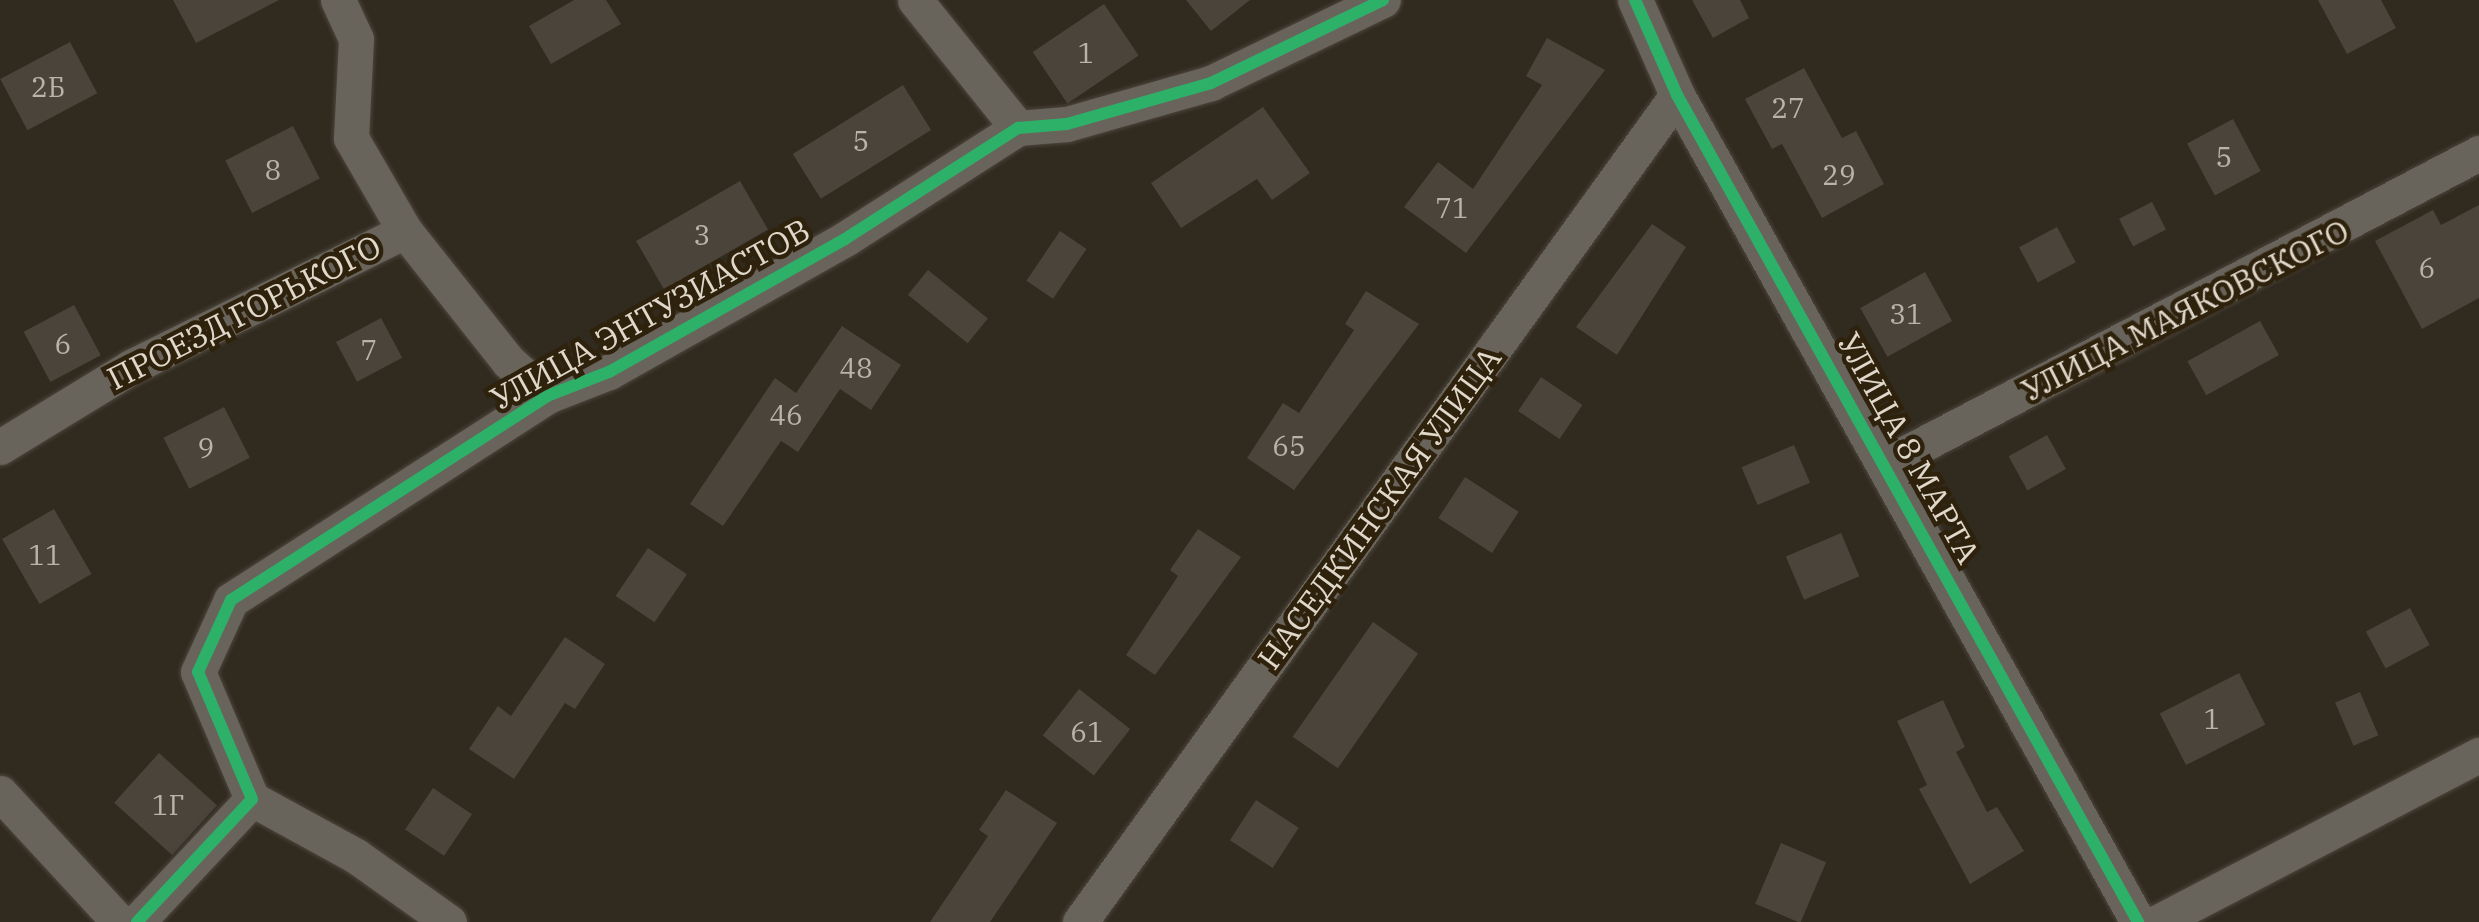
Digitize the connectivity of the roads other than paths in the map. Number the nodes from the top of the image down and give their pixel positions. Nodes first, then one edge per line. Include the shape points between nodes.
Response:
1 (338, 0) edge
2 (915, 0) edge
3 (1383, 0) edge
4 (1635, 0) edge
5 (1677, 95) junction
6 (1018, 128) junction
7 (2479, 154) edge
8 (405, 231) junction
9 (547, 396) junction
10 (0, 447) edge
11 (1888, 462) junction
12 (2479, 755) edge
13 (0, 793) edge
14 (252, 798) junction
15 (119, 922) edge
16 (136, 922) edge
17 (449, 922) edge
18 (1080, 922) edge
19 (2138, 922) edge
20 (2158, 922) edge

1 - 8 street via 356,39 351,138
2 - 6 street
3 - 6 street via 1210,83 1067,124
4 - 5 street, УЛИЦА 8 МАРТА
5 - 11 street, УЛИЦА 8 МАРТА
5 - 18 street, НАСЕДКИНСКАЯ УЛИЦА
6 - 9 street, УЛИЦА ЭНТУЗИАСТОВ via 845,239 609,372
7 - 11 street, УЛИЦА МАЯКОВСКОГО
8 - 9 street, ПРОЕЗД ГОРЬКОГО via 509,362
8 - 10 street, ПРОЕЗД ГОРЬКОГО via 131,366
9 - 14 street, УЛИЦА ЭНТУЗИАСТОВ via 230,600 198,672
11 - 19 street, УЛИЦА 8 МАРТА
12 - 20 street
13 - 15 street
14 - 16 street
14 - 17 street via 356,856

